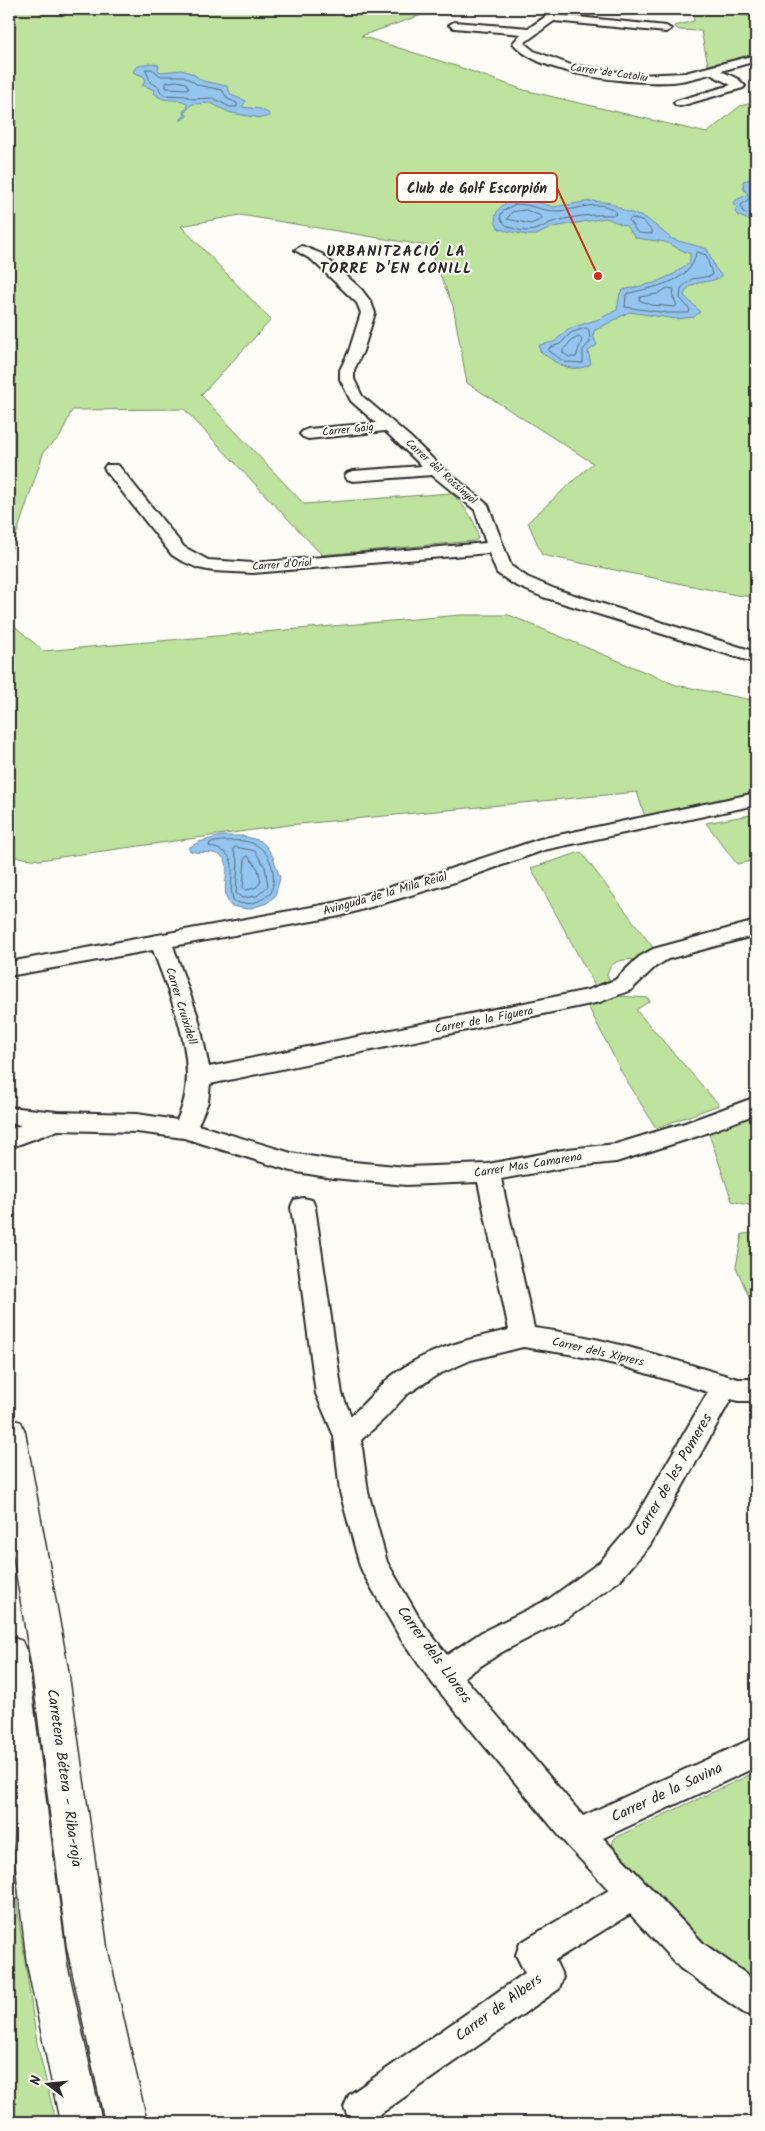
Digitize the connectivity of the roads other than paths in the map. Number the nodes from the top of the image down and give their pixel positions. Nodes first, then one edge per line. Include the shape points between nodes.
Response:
1 (552, 13) edge
2 (469, 18) dead end
3 (666, 29) dead end
4 (530, 31) junction
5 (756, 58) edge
6 (709, 69) junction
7 (680, 103) dead end
8 (302, 250) dead end
9 (389, 426) junction
10 (308, 434) dead end
11 (112, 468) dead end
12 (436, 470) junction
13 (353, 476) dead end
14 (495, 547) junction
15 (756, 658) edge
16 (756, 799) edge
17 (756, 928) edge
18 (161, 942) junction
19 (9, 969) edge
20 (197, 1078) junction
21 (756, 1105) edge
22 (9, 1115) edge
23 (58, 1121) junction
24 (184, 1129) junction
25 (9, 1139) edge
26 (488, 1173) junction
27 (303, 1207) dead end
28 (523, 1337) junction
29 (725, 1386) junction
30 (756, 1390) edge
31 (9, 1432) edge
32 (347, 1436) junction
33 (9, 1653) edge
34 (443, 1674) junction
35 (756, 1752) edge
36 (578, 1834) junction
37 (633, 1894) junction
38 (756, 2002) edge
39 (361, 2107) dead end
40 (81, 2122) edge
41 (126, 2122) edge

1 - 3 street
1 - 4 street
2 - 4 street via 450,26
4 - 6 street, Carrer de Cotoliu via 518,43 548,62 564,67 644,79 677,78
5 - 6 street, Carrer de Cotoliu
6 - 7 street via 739,86
8 - 9 street, Carrer del Rossinyol via 317,257 364,302 367,319 347,370 347,379 356,398
9 - 10 street, Carrer Gaig
9 - 12 street, Carrer del Rossinyol
11 - 14 street, Carrer d'Oriol via 178,551 187,559 206,565 254,568
12 - 13 street
12 - 14 street, Carrer del Rossinyol via 482,508
14 - 15 street, Carrer del Rossinyol via 503,569 549,593
16 - 18 street, Avinguda de la Mila Reial via 540,845 340,909
17 - 20 street, Carrer de la Figuera via 660,954 623,985 592,997
18 - 19 street, Avinguda de la Mila Reial
18 - 20 street, Carrer Cruixidell via 192,1035
20 - 24 street, Carrer Cruixidell via 198,1094
21 - 26 street, Carrer Mas Camarena via 693,1129 616,1152
22 - 23 street, Carrer Mas Camarena
23 - 24 street, Carrer Mas Camarena via 137,1123
23 - 25 street, Carrer Mas Camarena
24 - 26 street, Carrer Mas Camarena via 291,1162 334,1169 406,1176
26 - 28 street
27 - 32 street, Carrer dels Llorers via 329,1394
28 - 29 street, Carrer dels Xiprers via 619,1354
28 - 32 street, Carrer dels Xiprers via 467,1350 428,1367 397,1387
29 - 30 street, Carrer dels Xiprers
29 - 34 street, Carrer de les Pomeres via 640,1536 610,1571 559,1608 492,1642
31 - 41 main road, Carretera Bétera - Riba-roja via 50,1670 87,1947
32 - 34 street, Carrer dels Llorers via 354,1492 374,1566 411,1630
33 - 40 main road via 47,1964
34 - 36 street, Carrer dels Llorers
35 - 36 street, Carrer de la Savina
36 - 37 street, Carrer dels Llorers
37 - 38 street, Carrer dels Llorers via 692,1956
37 - 39 street, Carrer de Albers via 532,1955 547,1976

